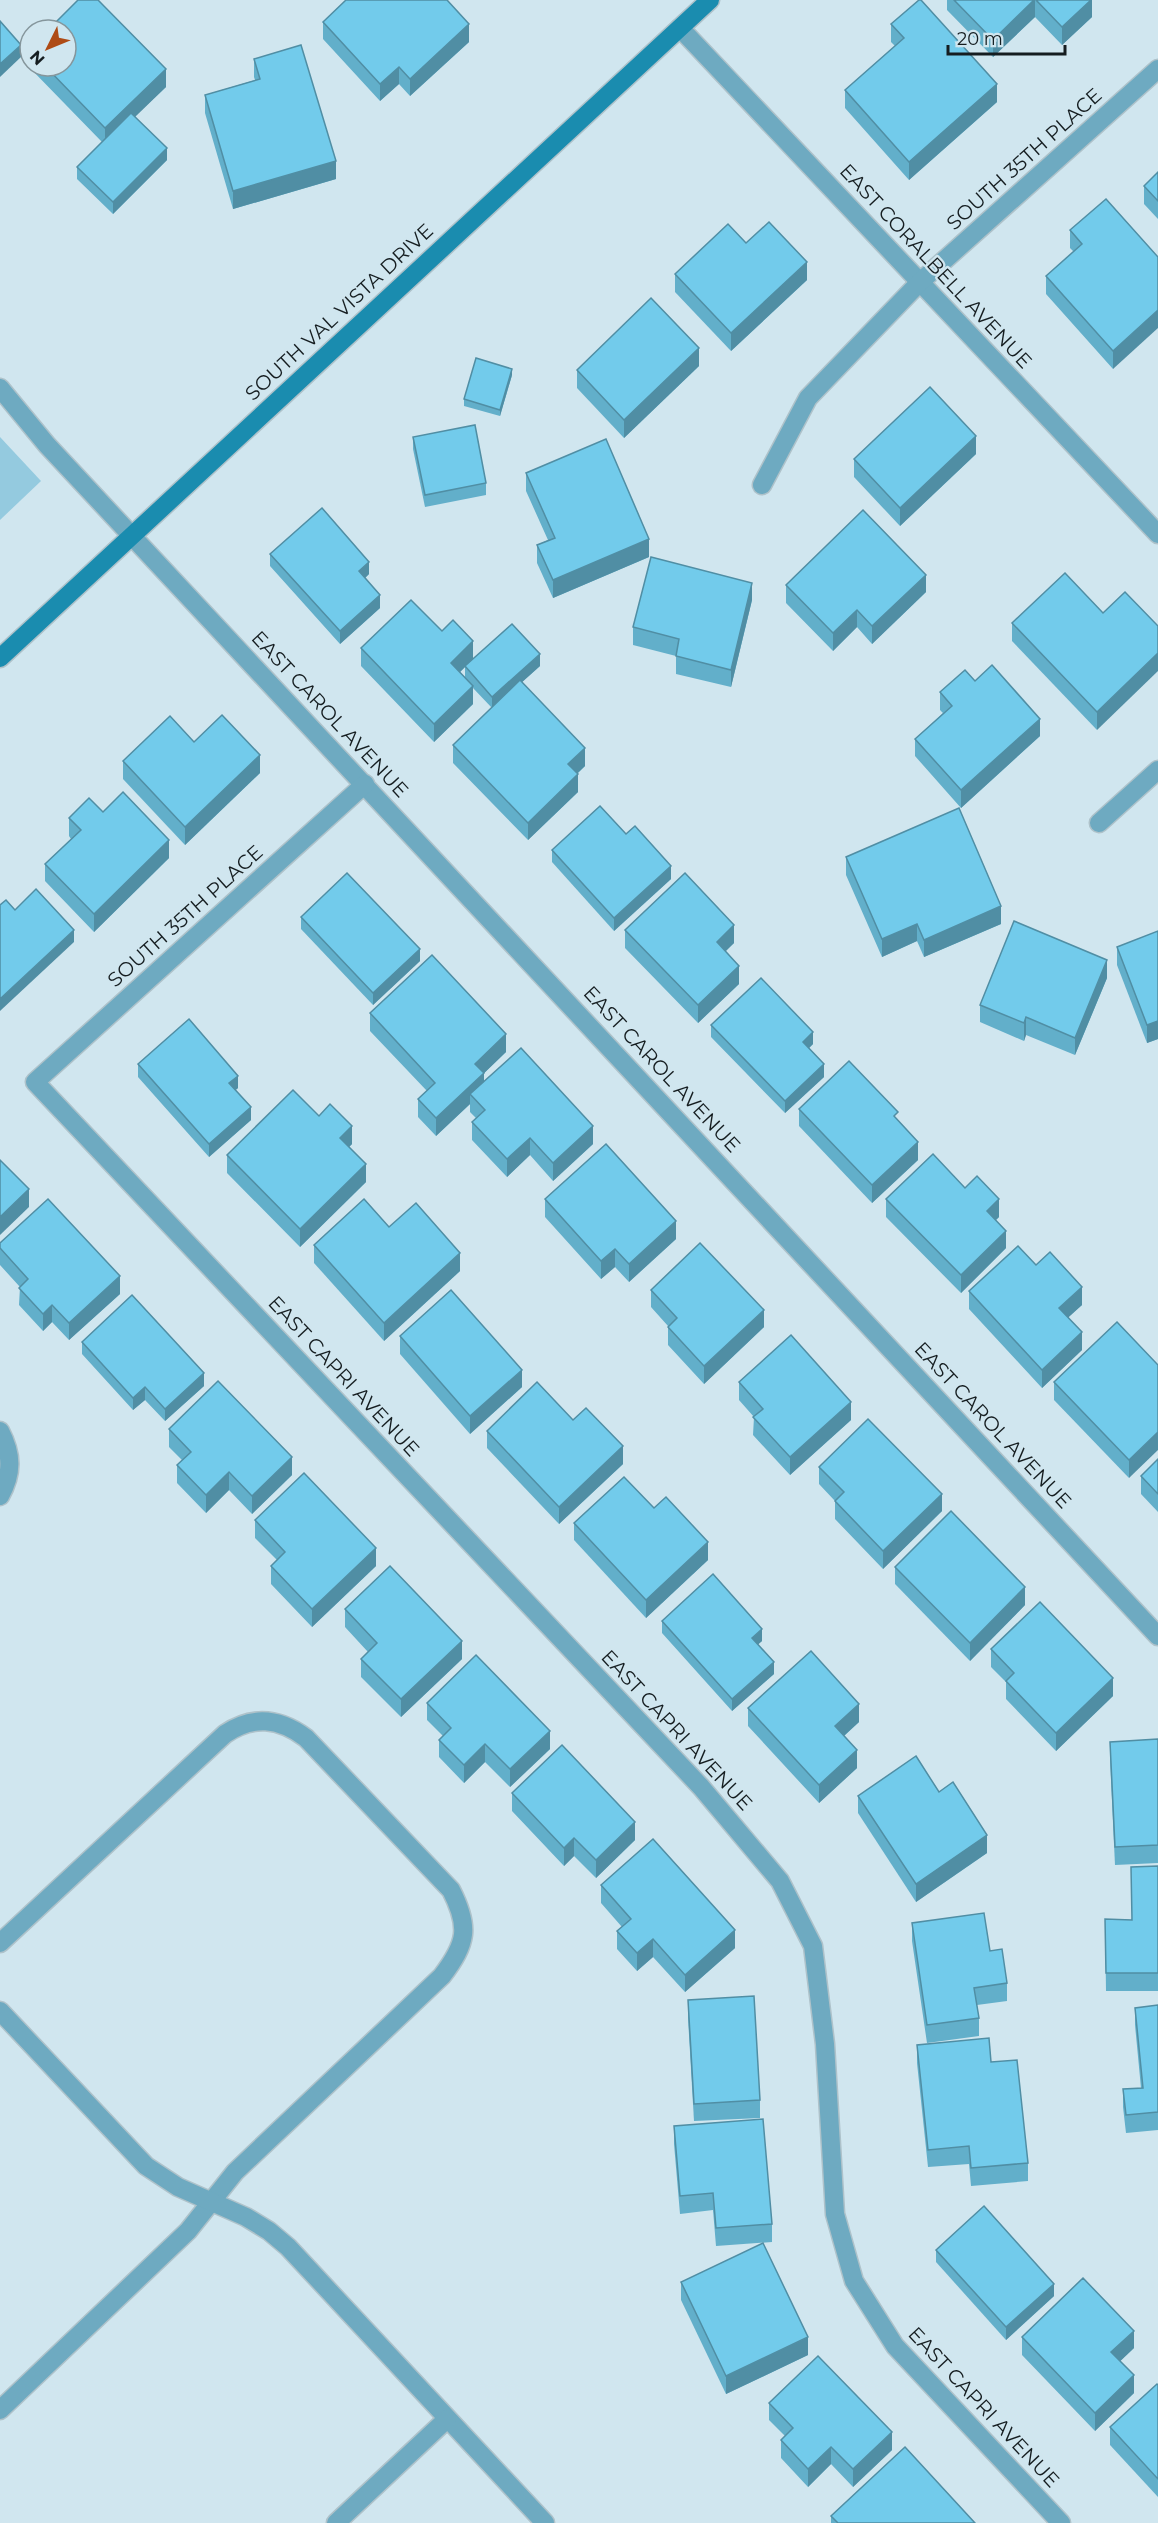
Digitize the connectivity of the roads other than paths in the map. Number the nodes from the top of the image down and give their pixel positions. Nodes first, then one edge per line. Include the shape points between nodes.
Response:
1 (710, 0) edge
2 (680, 28) junction
3 (1158, 69) edge
4 (920, 282) junction
5 (0, 388) edge
6 (762, 485) dead end
7 (1158, 534) edge
8 (132, 535) junction
9 (0, 658) edge
10 (1158, 770) edge
11 (365, 784) junction
12 (1099, 822) dead end
13 (35, 1082) joint
14 (0, 1431) edge
15 (0, 1496) edge
16 (1158, 1635) edge
17 (0, 1943) edge
18 (0, 2011) edge
19 (210, 2201) junction
20 (0, 2410) edge
21 (447, 2419) junction
22 (336, 2523) edge
23 (545, 2523) edge
24 (1061, 2523) edge

1 - 2 main road, SOUTH VAL VISTA DRIVE
2 - 4 street, EAST CORALBELL AVENUE
2 - 8 main road, SOUTH VAL VISTA DRIVE
3 - 4 street, SOUTH 35TH PLACE
4 - 6 street, SOUTH 35TH PLACE via 808,398
4 - 7 street, EAST CORALBELL AVENUE
5 - 8 street, EAST CAROL AVENUE via 47,445
8 - 9 main road, SOUTH VAL VISTA DRIVE
8 - 11 street, EAST CAROL AVENUE
10 - 12 street
11 - 13 street, SOUTH 35TH PLACE
11 - 16 street, EAST CAROL AVENUE
13 - 24 street, EAST CAPRI AVENUE via 693,1778 780,1881 813,1946 825,2044 836,2214 854,2281 895,2346
14 - 15 street via 11,1463
17 - 19 street via 225,1734 251,1721 281,1723 306,1738 451,1890 462,1912 464,1934 456,1957
18 - 19 street via 146,2166 177,2187
19 - 20 street via 188,2231
19 - 21 street via 254,2222 288,2247
21 - 22 street
21 - 23 street

